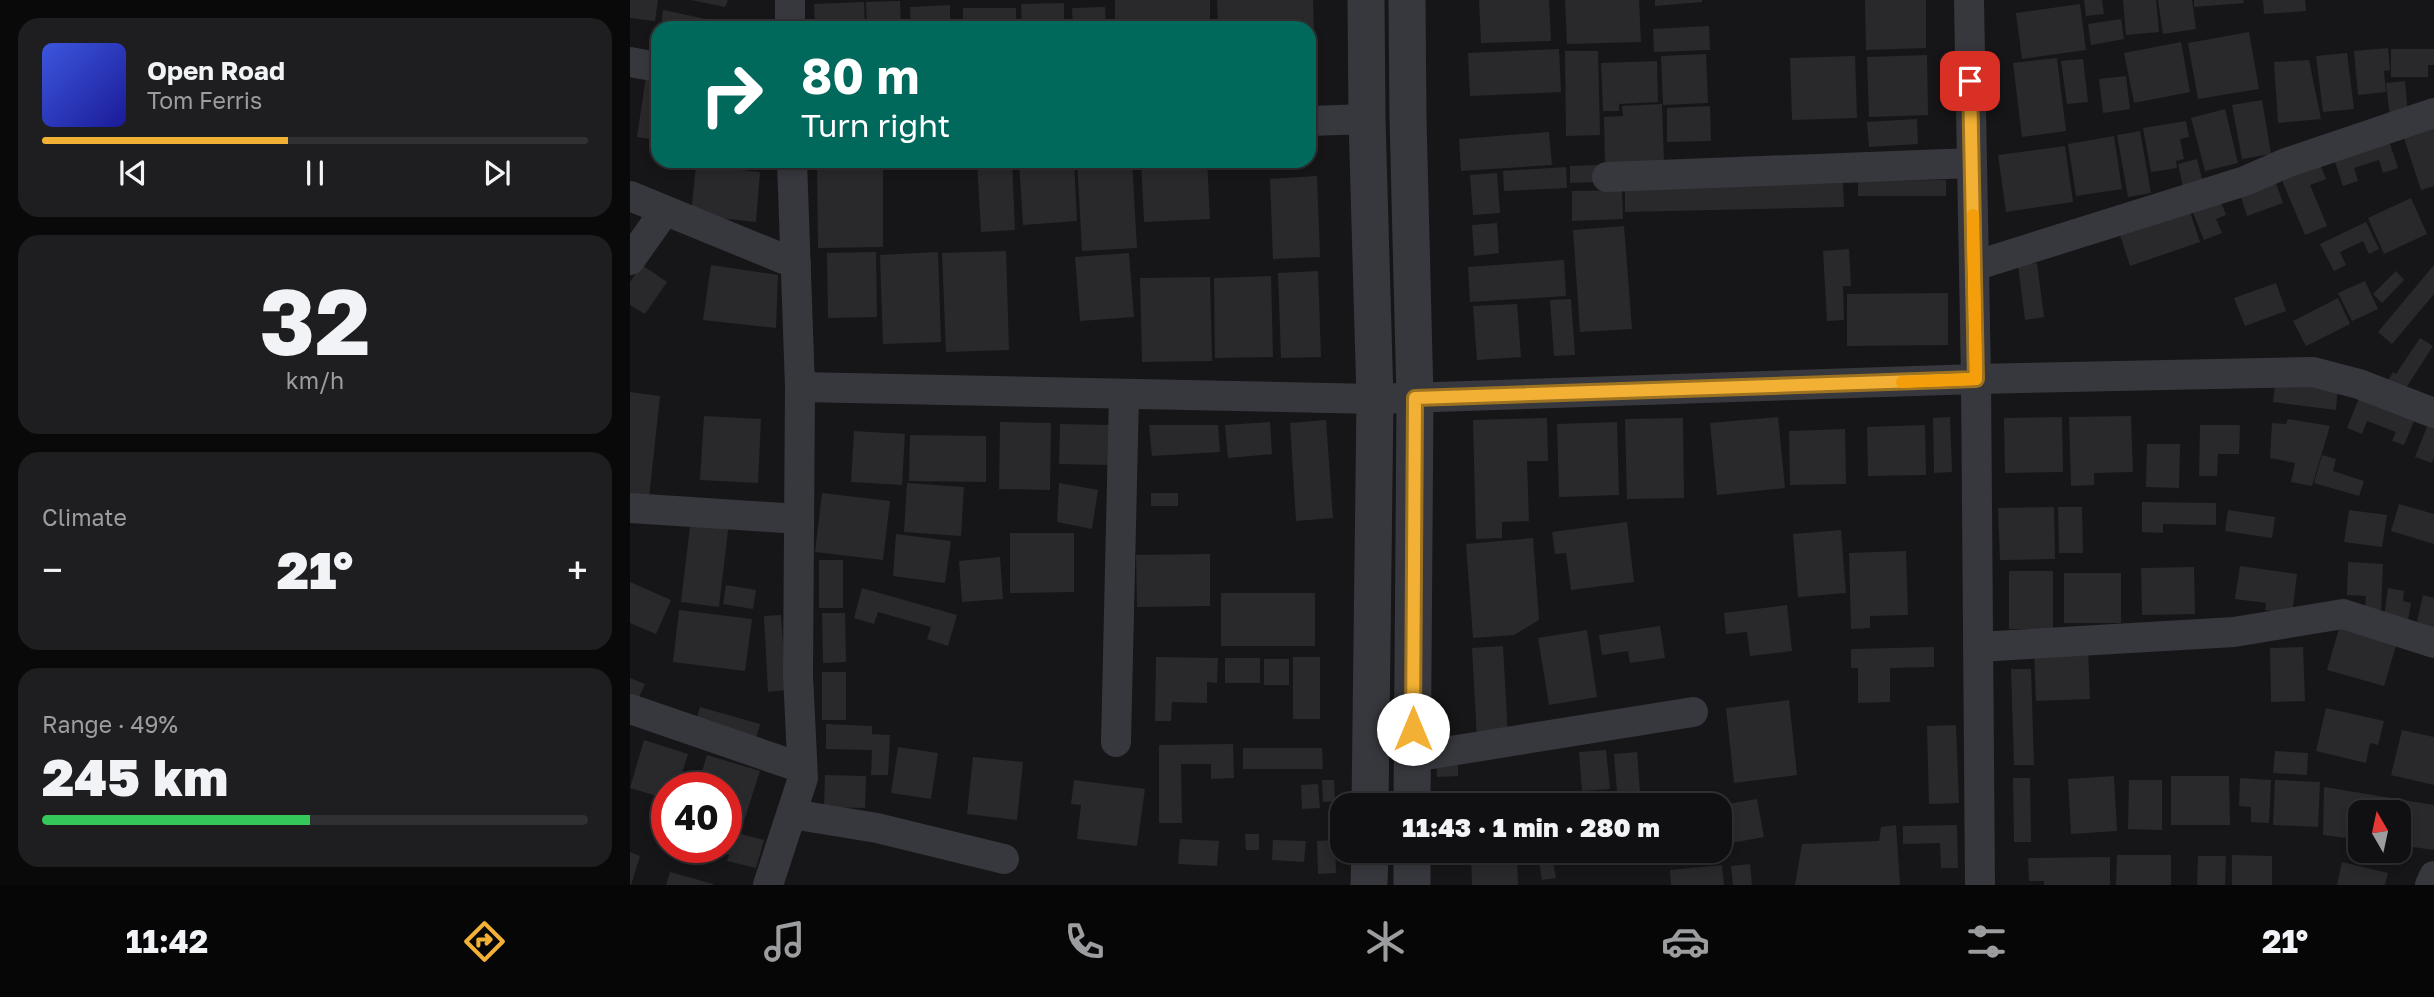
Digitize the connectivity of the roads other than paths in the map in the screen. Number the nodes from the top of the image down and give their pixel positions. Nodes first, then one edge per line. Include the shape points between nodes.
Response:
1 (790, 0) edge
2 (1366, 0) edge
3 (1407, 0) edge
4 (1969, 0) edge
5 (790, 21) edge
6 (630, 62) edge
7 (651, 66) edge
8 (2434, 113) edge
9 (1367, 119) junction
10 (1316, 121) edge
11 (1972, 163) junction
12 (792, 168) edge
13 (1607, 177) dead end
14 (630, 196) edge
15 (664, 212) junction
16 (630, 260) edge
17 (796, 264) junction
18 (1974, 266) junction
19 (1976, 379) junction
20 (800, 387) junction
21 (1124, 395) junction
22 (1415, 398) junction
23 (1375, 399) junction
24 (2434, 413) edge
25 (630, 508) edge
26 (799, 519) junction
27 (2434, 643) edge
28 (1978, 647) junction
29 (630, 709) edge
30 (1693, 712) dead end
31 (1116, 742) dead end
32 (1413, 757) junction
33 (802, 768) junction
34 (1370, 793) edge
35 (1412, 793) edge
36 (792, 814) junction
37 (1004, 859) dead end
38 (1370, 863) edge
39 (1412, 863) edge
40 (2434, 876) edge
41 (768, 885) edge
42 (1369, 885) edge
43 (1412, 885) edge
44 (1980, 885) edge
45 (2430, 885) edge

1 - 5 street
2 - 9 street
3 - 22 street
4 - 11 street
6 - 7 street
8 - 18 street via 2245,181
9 - 10 street
9 - 23 street
11 - 13 street
11 - 18 street
12 - 17 street
14 - 15 street
15 - 16 street
15 - 17 street
17 - 20 street
18 - 19 street
19 - 22 street
19 - 24 street via 2313,372
19 - 28 street
20 - 21 street
20 - 26 street
21 - 23 street
21 - 31 street
22 - 23 street
22 - 32 street
23 - 34 street
25 - 26 street
26 - 33 street
27 - 28 street via 2343,614 2234,632
28 - 44 street
29 - 33 street
30 - 32 street
32 - 35 street
33 - 36 street
36 - 37 street via 877,828
36 - 41 street
38 - 42 street
39 - 43 street
40 - 45 street

